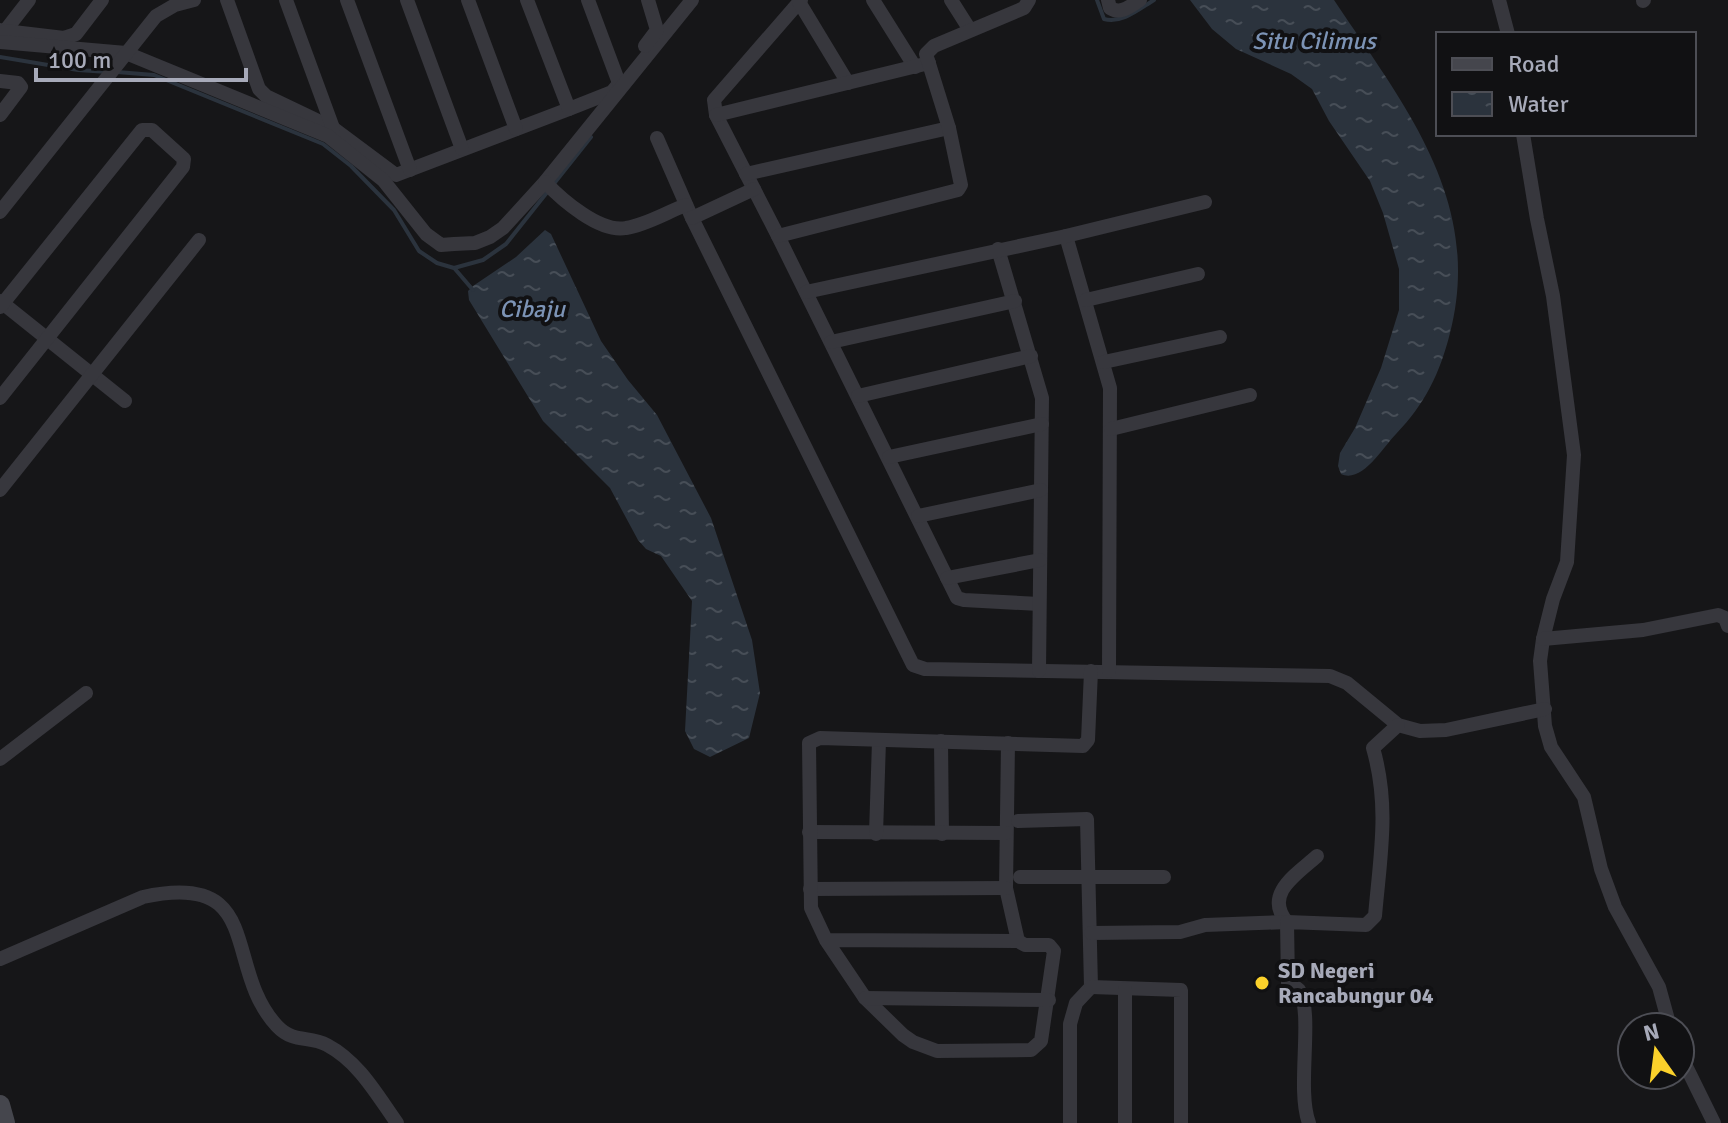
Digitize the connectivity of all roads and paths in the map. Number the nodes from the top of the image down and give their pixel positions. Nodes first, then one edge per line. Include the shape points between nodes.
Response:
1 (29, 0) edge
2 (102, 0) edge
3 (194, 0) edge
4 (227, 0) edge
5 (286, 0) edge
6 (347, 0) edge
7 (407, 0) edge
8 (468, 0) edge
9 (527, 0) edge
10 (588, 0) edge
11 (648, 0) edge
12 (692, 0) edge
13 (873, 0) edge
14 (951, 0) edge
15 (1029, 0) edge
16 (1108, 0) edge
17 (1140, 0) edge
18 (1499, 0) edge
19 (800, 1) edge
20 (174, 2) edge
21 (970, 30) junction
22 (1507, 32) edge
23 (2, 34) edge
24 (123, 57) junction
25 (922, 65) junction
26 (0, 81) edge
27 (619, 83) junction
28 (848, 83) junction
29 (569, 109) junction
30 (0, 115) edge
31 (716, 115) junction
32 (333, 128) junction
33 (949, 128) junction
34 (516, 129) junction
35 (1523, 136) edge
36 (657, 138) dead end
37 (462, 149) junction
38 (410, 170) junction
39 (746, 174) junction
40 (545, 182) junction
41 (754, 189) junction
42 (1205, 202) dead end
43 (0, 212) edge
44 (689, 212) junction
45 (778, 236) junction
46 (1066, 236) junction
47 (199, 240) dead end
48 (998, 249) junction
49 (1198, 274) dead end
50 (806, 292) junction
51 (1086, 300) junction
52 (1015, 301) junction
53 (1, 304) edge
54 (1220, 337) dead end
55 (46, 338) junction
56 (831, 342) junction
57 (1031, 356) junction
58 (1104, 362) junction
59 (92, 374) junction
60 (1250, 395) dead end
61 (858, 396) junction
62 (0, 398) edge
63 (125, 401) dead end
64 (1042, 424) junction
65 (1111, 429) junction
66 (889, 457) junction
67 (0, 490) edge
68 (1041, 490) junction
69 (918, 516) junction
70 (1040, 560) junction
71 (947, 578) junction
72 (1039, 604) junction
73 (1728, 626) edge
74 (1543, 639) junction
75 (1039, 671) junction
76 (1091, 671) junction
77 (1109, 671) junction
78 (86, 693) dead end
79 (1545, 709) junction
80 (1398, 725) junction
81 (879, 741) junction
82 (941, 741) junction
83 (1008, 743) junction
84 (0, 759) edge
85 (1018, 821) dead end
86 (809, 832) junction
87 (1006, 833) junction
88 (876, 834) junction
89 (942, 834) junction
90 (1317, 856) dead end
91 (1089, 876) junction
92 (1020, 877) dead end
93 (1164, 877) dead end
94 (1006, 888) junction
95 (810, 889) junction
96 (1287, 922) junction
97 (1091, 933) junction
98 (826, 940) junction
99 (1018, 941) junction
100 (0, 959) edge
101 (1091, 987) junction
102 (1125, 989) junction
103 (865, 998) junction
104 (1049, 1000) junction
105 (1666, 1011) edge
106 (1696, 1086) edge
107 (0, 1105) edge
108 (5, 1123) edge
109 (397, 1123) edge
110 (1070, 1123) edge
111 (1125, 1123) edge
112 (1181, 1123) edge
113 (1309, 1123) edge
114 (1714, 1123) edge

1 - 23 street
2 - 23 street via 76,34
3 - 20 street
4 - 32 street via 259,89
5 - 32 street
6 - 38 street
7 - 37 street
8 - 34 street
9 - 29 street
10 - 27 street
11 - 27 street via 657,30
12 - 40 street
13 - 25 street
14 - 21 street
15 - 21 street via 1024,8
16 - 17 street via 1115,11
18 - 22 street
19 - 28 street
19 - 31 street via 714,100
20 - 24 street
21 - 25 street via 934,46
23 - 24 street
24 - 40 street via 328,136 383,180 441,245 490,237
24 - 43 street
25 - 28 street
25 - 33 street
26 - 30 street via 21,87
27 - 29 street via 612,92
28 - 31 street
29 - 34 street
31 - 39 street
32 - 38 street via 386,170 396,175
33 - 39 street
33 - 45 street via 958,190
34 - 37 street
35 - 74 street via 1553,296 1574,455 1567,562
36 - 44 street
37 - 38 street
39 - 41 street
40 - 44 street via 563,201 610,226 625,229
41 - 44 street
41 - 45 street
42 - 46 street
44 - 75 street via 913,665
45 - 50 street
46 - 48 street
46 - 51 street
47 - 59 street
48 - 50 street
48 - 52 street
49 - 51 street
50 - 56 street
51 - 58 street
52 - 56 street
52 - 57 street
53 - 55 street
53 - 55 street via 142,130 152,130 184,159 183,167
54 - 58 street
55 - 59 street
55 - 62 street
56 - 61 street
57 - 61 street
57 - 64 street via 1042,398
58 - 65 street
59 - 63 street
59 - 67 street
60 - 65 street
61 - 66 street
64 - 66 street
64 - 68 street
65 - 77 street
66 - 69 street
68 - 69 street
68 - 70 street
69 - 71 street
70 - 71 street
70 - 72 street
71 - 72 street via 957,598 964,600
72 - 75 street
73 - 74 street via 1718,615 1643,630
74 - 79 street
75 - 76 street
76 - 77 street
76 - 83 street via 1088,740 1083,746
77 - 80 street via 1330,676 1347,683
78 - 84 street
79 - 80 street via 1446,730
79 - 105 street via 1551,747 1584,797 1615,907 1659,987
80 - 96 street via 1373,748 1382,778 1384,821 1375,916 1366,925
81 - 82 street
81 - 86 street via 820,738 809,743
81 - 88 street
82 - 83 street
82 - 89 street
83 - 87 street
85 - 91 street via 1087,819
86 - 88 street
86 - 95 street
87 - 89 street
87 - 94 street
88 - 89 street
90 - 96 street via 1278,897
91 - 92 street
91 - 93 street
91 - 97 street
94 - 95 street
94 - 99 street
95 - 98 street via 811,908
96 - 97 street
96 - 113 street via 1288,983 1299,990 1305,1014 1303,1100
97 - 101 street
98 - 99 street
98 - 103 street
99 - 104 street via 1049,945 1054,951
100 - 109 street via 143,897 175,892 205,897 233,919 254,991 275,1024 288,1037 326,1044 358,1069
101 - 102 street
101 - 110 street via 1076,1003 1070,1024
102 - 111 street
102 - 112 street via 1181,990
103 - 104 street
103 - 104 street via 903,1035 937,1051 1031,1050 1041,1041
106 - 114 street
107 - 108 main road

